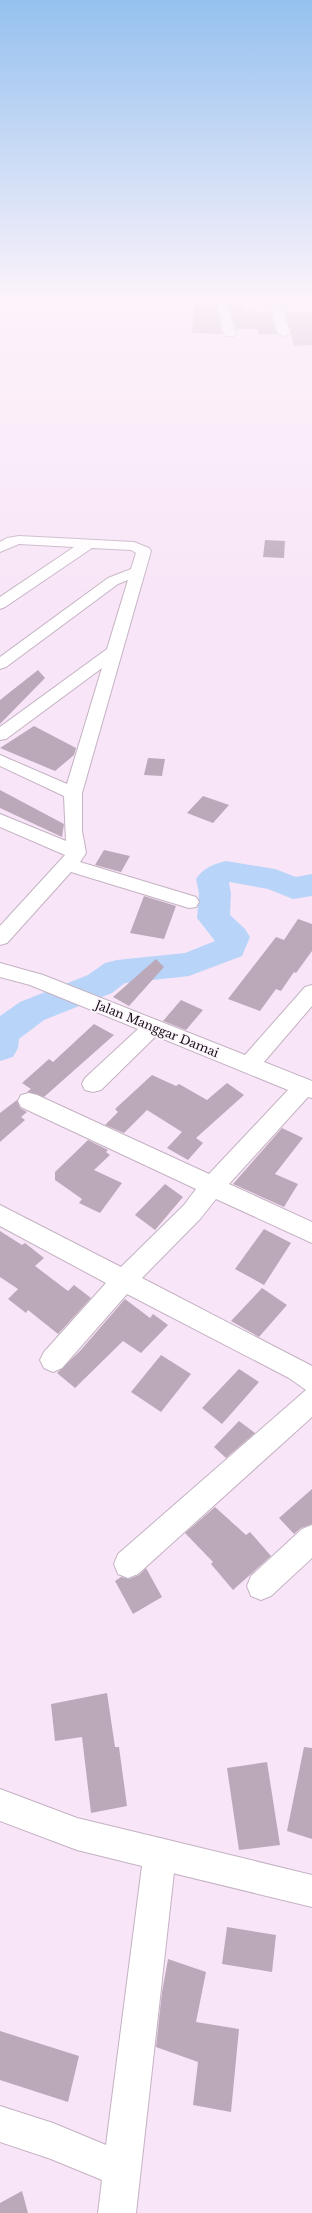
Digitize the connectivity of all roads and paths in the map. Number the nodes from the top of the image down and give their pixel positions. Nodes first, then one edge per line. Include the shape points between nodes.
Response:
1 (90, 543) junction
2 (0, 548) edge
3 (137, 572) junction
4 (0, 604) edge
5 (115, 651) junction
6 (0, 664) edge
7 (0, 735) edge
8 (0, 760) edge
9 (73, 793) junction
10 (0, 820) edge
11 (72, 859) junction
12 (189, 902) dead end
13 (0, 938) edge
14 (0, 970) edge
15 (312, 992) edge
16 (153, 1027) junction
17 (248, 1066) junction
18 (93, 1084) dead end
19 (308, 1089) edge
20 (29, 1101) dead end
21 (212, 1186) junction
22 (0, 1215) edge
23 (312, 1233) edge
24 (124, 1280) junction
25 (53, 1360) dead end
26 (312, 1381) edge
27 (312, 1400) edge
28 (312, 1539) edge
29 (128, 1564) dead end
30 (261, 1586) dead end
31 (0, 1805) edge
32 (160, 1854) junction
33 (312, 1891) edge
34 (0, 2124) edge
35 (120, 2170) junction
36 (117, 2213) edge

1 - 2 street via 19,540
1 - 3 street via 141,548 144,550
1 - 4 street
3 - 5 street
3 - 6 street via 113,581
5 - 7 street
5 - 9 street
8 - 9 street
9 - 11 street
10 - 11 street
11 - 12 street
11 - 13 street
14 - 16 street, Jalan Manggar Damai via 36,980
15 - 17 street
16 - 17 street, Jalan Manggar Damai
16 - 18 street
17 - 19 street, Jalan Manggar Damai
19 - 21 street
20 - 21 street via 125,1148
21 - 23 street
21 - 24 street via 192,1212
22 - 24 street
24 - 25 street
24 - 26 street via 298,1370
27 - 29 street
28 - 30 street
31 - 32 street via 77,1834
32 - 33 street
32 - 35 street
34 - 35 street via 53,2141
35 - 36 street

